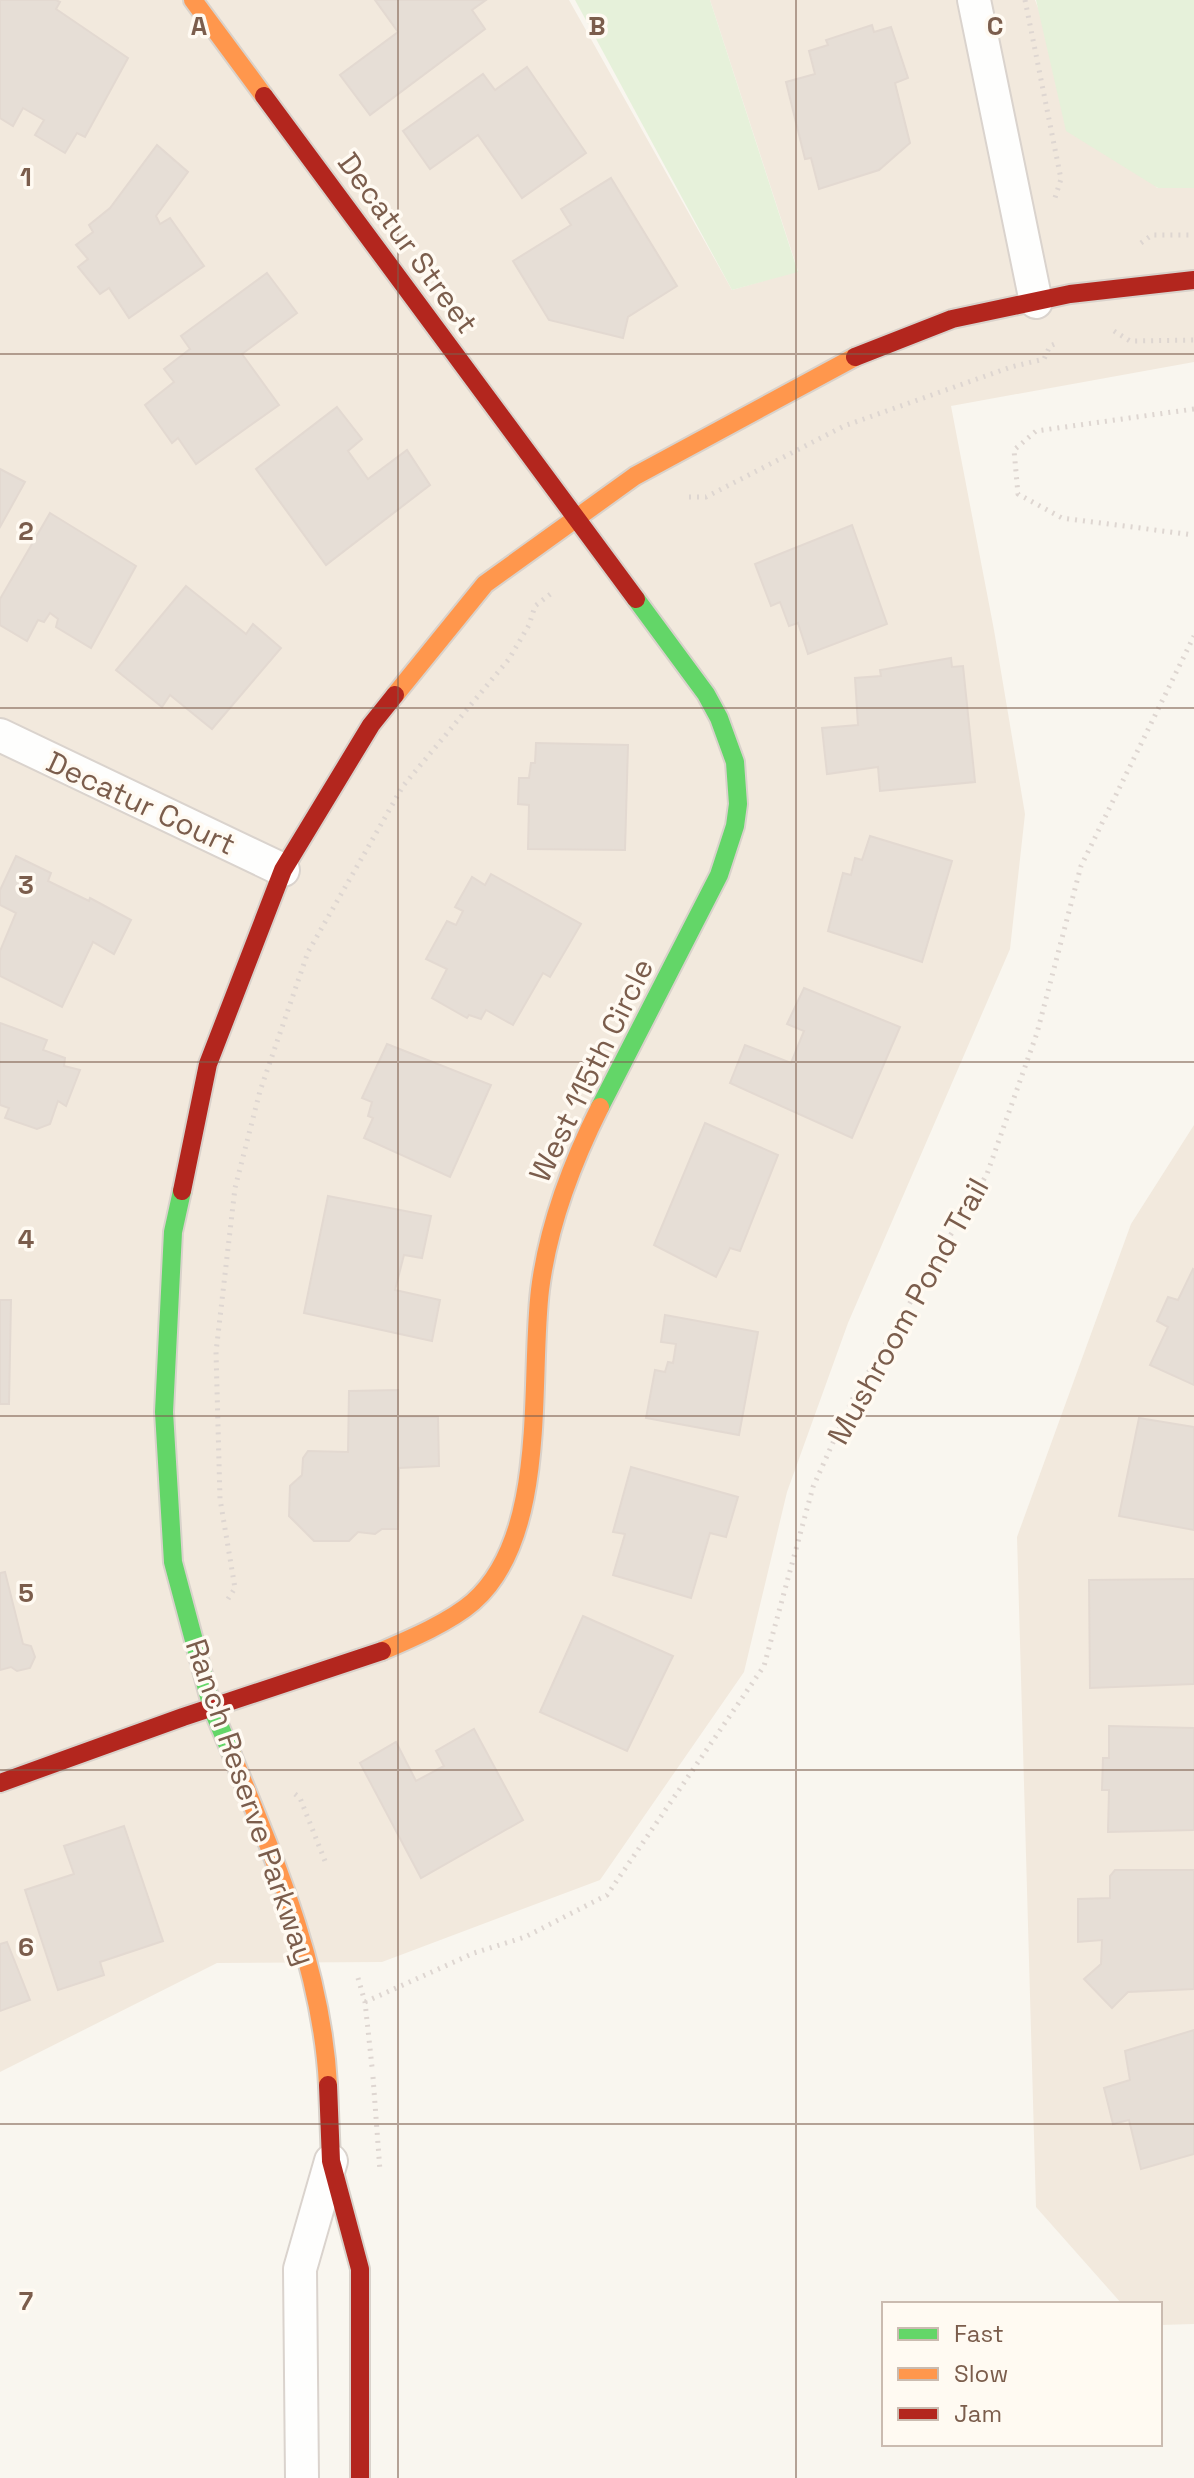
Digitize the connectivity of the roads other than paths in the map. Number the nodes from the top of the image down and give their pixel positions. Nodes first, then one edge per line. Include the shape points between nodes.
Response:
1 (193, 0) edge
2 (974, 0) edge
3 (1194, 280) edge
4 (1036, 302) junction
5 (576, 519) junction
6 (0, 735) edge
7 (283, 870) junction
8 (212, 1708) junction
9 (0, 1783) edge
10 (331, 2161) junction
11 (302, 2478) edge
12 (360, 2478) edge

1 - 5 street, Decatur Street
2 - 4 street
3 - 4 street, Ranch Reserve Parkway
4 - 5 street, Ranch Reserve Parkway via 952,319 841,363 635,476
5 - 7 street, Ranch Reserve Parkway via 485,584 371,725
5 - 8 street, West 115th Circle via 725,726 737,764 739,813 733,840 588,1128 559,1199 545,1253 538,1314 528,1481 519,1525 496,1575 474,1601 416,1637 340,1668
6 - 7 street, Decatur Court
7 - 8 street, Ranch Reserve Parkway via 208,1064 173,1232 164,1412 173,1562
8 - 9 street, West 115th Circle
8 - 10 street, Ranch Reserve Parkway via 283,1879 314,1989 327,2072
10 - 11 street, Ranch Reserve Parkway via 300,2269
10 - 12 street, Ranch Reserve Parkway via 360,2269

